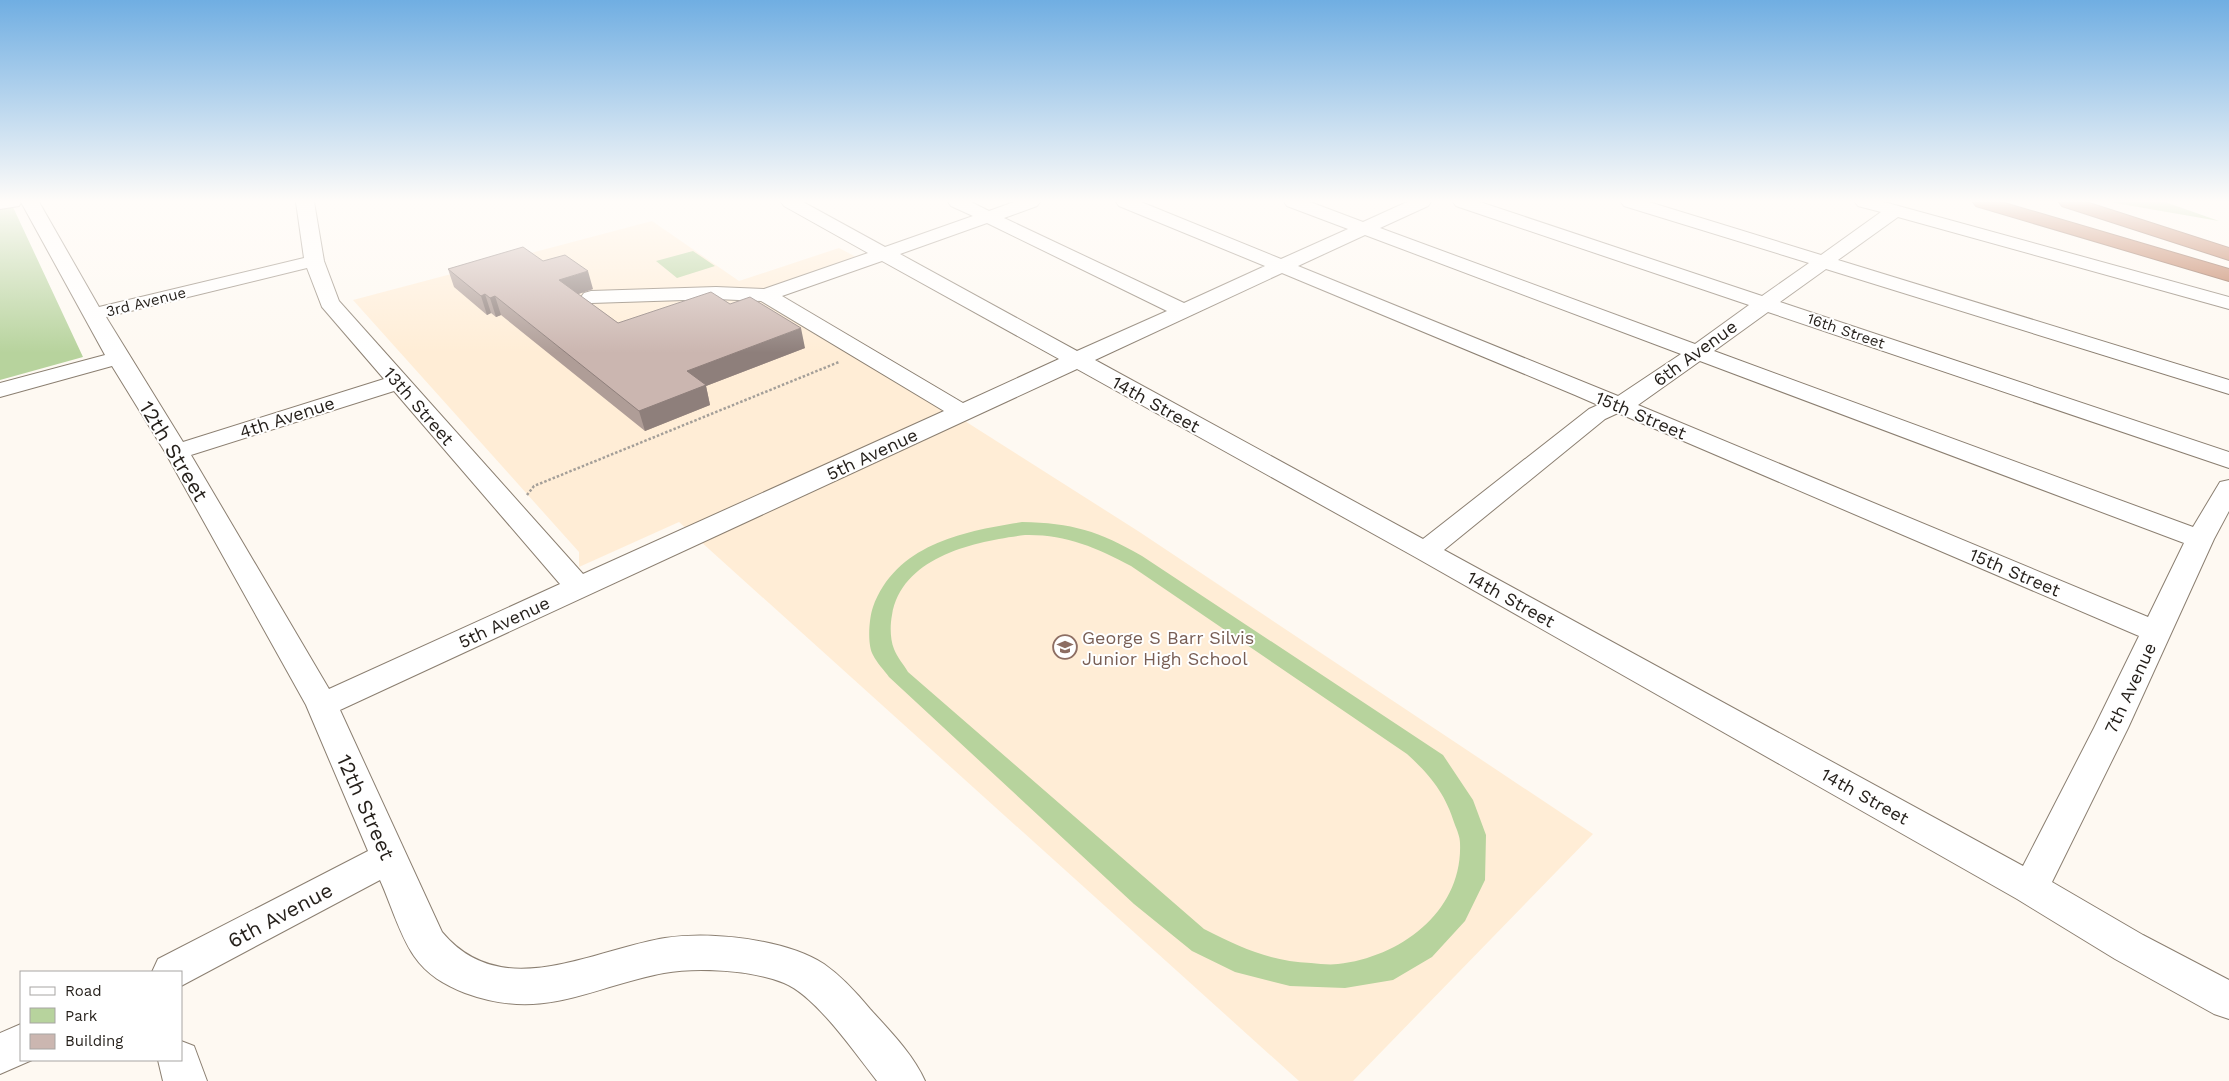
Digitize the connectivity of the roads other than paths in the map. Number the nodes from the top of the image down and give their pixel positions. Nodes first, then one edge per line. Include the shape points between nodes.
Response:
1 (59, 252) edge
2 (313, 252) edge
3 (883, 252) edge
4 (890, 252) edge
5 (1062, 252) edge
6 (1246, 252) edge
7 (1309, 252) edge
8 (1429, 252) edge
9 (1611, 252) edge
10 (1796, 252) edge
11 (1836, 252) edge
12 (2047, 252) edge
13 (2153, 252) edge
14 (2188, 252) edge
15 (886, 254) junction
16 (314, 261) junction
17 (1824, 261) junction
18 (1279, 266) junction
19 (2229, 266) edge
20 (2229, 275) edge
21 (766, 295) junction
22 (591, 297) dead end
23 (2229, 303) edge
24 (1763, 304) junction
25 (1184, 311) junction
26 (94, 314) junction
27 (1696, 352) junction
28 (118, 358) junction
29 (1076, 360) junction
30 (398, 382) junction
31 (2229, 387) edge
32 (0, 390) edge
33 (1617, 406) junction
34 (962, 412) junction
35 (177, 452) junction
36 (2229, 460) edge
37 (2229, 488) edge
38 (2200, 539) junction
39 (1426, 551) junction
40 (579, 588) junction
41 (2156, 632) junction
42 (322, 705) junction
43 (389, 858) junction
44 (2030, 888) junction
45 (174, 971) edge
46 (2229, 1001) edge
47 (20, 1044) edge
48 (0, 1054) edge
49 (179, 1061) edge
50 (185, 1081) edge
51 (903, 1081) edge

1 - 26 street, 12th Street
2 - 16 street, 13th Street
3 - 15 street, 14th Street
4 - 15 street
5 - 25 street
6 - 18 street, 15th Street
7 - 18 street, 5th Avenue
8 - 27 street
9 - 24 street, 16th Street
10 - 17 street
11 - 17 street, 6th Avenue
12 - 23 street
13 - 20 highway
14 - 19 highway
15 - 21 street
15 - 29 street, 14th Street
16 - 26 street, 3rd Avenue
16 - 30 street, 13th Street via 328,304
17 - 24 street, 6th Avenue
17 - 31 street
18 - 25 street, 5th Avenue
18 - 33 street, 15th Street
21 - 22 street via 716,293
21 - 34 street
24 - 27 street, 6th Avenue
24 - 36 street, 16th Street
25 - 29 street, 5th Avenue
26 - 28 street, 12th Street
27 - 33 street, 6th Avenue via 1634,398
27 - 38 street
28 - 32 street
28 - 35 street, 12th Street
29 - 34 street, 5th Avenue
29 - 39 street, 14th Street
30 - 35 street, 4th Avenue
30 - 40 street, 13th Street
33 - 39 street, 6th Avenue via 1597,414
33 - 41 street, 15th Street
34 - 40 street, 5th Avenue
35 - 42 street, 12th Street
37 - 38 street, 7th Avenue
38 - 41 street, 7th Avenue
39 - 44 street, 14th Street
40 - 42 street, 5th Avenue
41 - 44 street, 7th Avenue
42 - 43 street, 12th Street
43 - 45 street, 6th Avenue
43 - 51 street, 12th Street via 427,942 444,962 468,976 523,986 566,983 678,954 734,956 769,962 798,970 829,993
44 - 46 street, 14th Street
47 - 48 street
49 - 50 street

